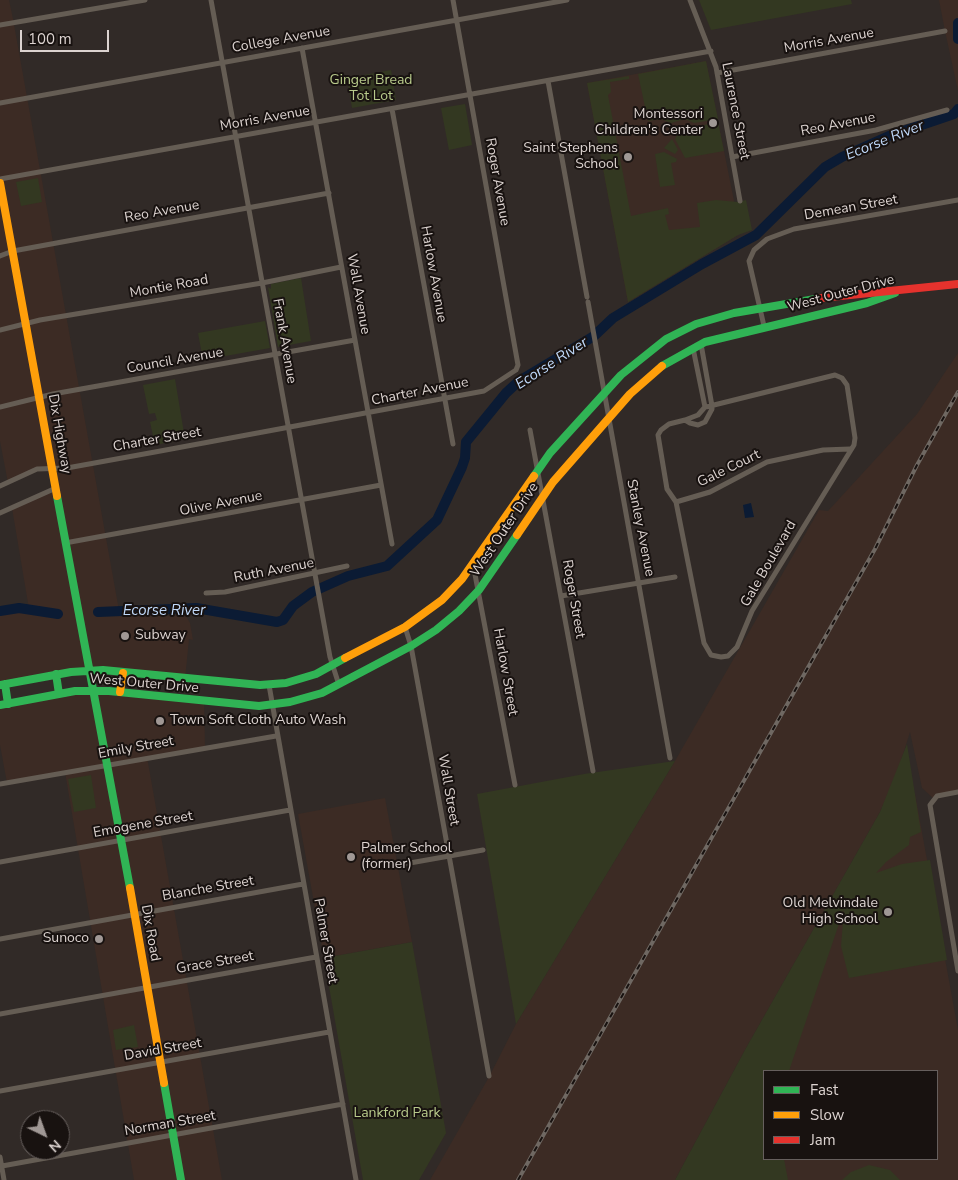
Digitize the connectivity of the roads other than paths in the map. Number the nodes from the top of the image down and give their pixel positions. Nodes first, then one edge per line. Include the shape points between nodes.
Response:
1 (145, 0) edge
2 (211, 0) edge
3 (453, 0) edge
4 (567, 0) edge
5 (690, 0) edge
6 (456, 20) junction
7 (0, 25) edge
8 (945, 31) dead end
9 (302, 48) junction
10 (711, 51) junction
11 (222, 62) junction
12 (718, 73) junction
13 (548, 81) junction
14 (470, 94) junction
15 (0, 102) edge
16 (392, 108) junction
17 (948, 110) dead end
18 (315, 121) junction
19 (235, 135) junction
20 (732, 157) junction
21 (0, 179) edge
22 (0, 183) edge
23 (328, 193) junction
24 (958, 200) edge
25 (740, 201) dead end
26 (248, 208) junction
27 (13, 251) junction
28 (0, 256) edge
29 (341, 267) junction
30 (262, 283) junction
31 (958, 284) edge
32 (904, 290) junction
33 (760, 309) junction
34 (26, 324) junction
35 (764, 326) junction
36 (0, 330) edge
37 (355, 340) junction
38 (701, 344) junction
39 (693, 348) junction
40 (275, 354) junction
41 (518, 368) joint
42 (603, 394) junction
43 (444, 398) junction
44 (39, 399) junction
45 (0, 406) edge
46 (712, 406) junction
47 (705, 407) junction
48 (368, 413) junction
49 (607, 418) junction
50 (685, 420) junction
51 (320, 422) joint
52 (289, 428) junction
53 (530, 430) dead end
54 (453, 444) dead end
55 (850, 449) junction
56 (52, 469) junction
57 (538, 470) junction
58 (0, 486) edge
59 (381, 486) junction
60 (56, 488) junction
61 (542, 495) junction
62 (301, 500) junction
63 (676, 502) junction
64 (0, 513) edge
65 (65, 543) junction
66 (392, 544) dead end
67 (473, 564) junction
68 (347, 566) dead end
69 (315, 574) junction
70 (675, 577) dead end
71 (639, 585) junction
72 (479, 590) junction
73 (206, 593) dead end
74 (561, 596) junction
75 (405, 627) junction
76 (411, 646) junction
77 (332, 666) junction
78 (89, 671) junction
79 (123, 673) junction
80 (56, 674) junction
81 (3, 685) edge
82 (269, 685) junction
83 (339, 685) junction
84 (93, 691) junction
85 (120, 692) junction
86 (59, 694) junction
87 (4, 704) edge
88 (271, 705) junction
89 (276, 736) junction
90 (670, 758) dead end
91 (108, 764) junction
92 (593, 771) dead end
93 (0, 784) edge
94 (515, 785) dead end
95 (958, 792) edge
96 (290, 810) junction
97 (121, 840) junction
98 (483, 850) dead end
99 (449, 856) junction
100 (0, 862) edge
101 (393, 866) dead end
102 (303, 884) junction
103 (134, 914) junction
104 (0, 939) edge
105 (316, 957) junction
106 (958, 971) edge
107 (147, 986) junction
108 (0, 1014) edge
109 (329, 1032) junction
110 (160, 1062) junction
111 (489, 1076) dead end
112 (0, 1091) edge
113 (343, 1104) junction
114 (173, 1135) junction
115 (0, 1157) edge
116 (2, 1166) junction
117 (4, 1180) edge
118 (181, 1180) edge
119 (356, 1180) edge

1 - 7 street
2 - 11 street, Frank Avenue
3 - 6 street, Roger Avenue
4 - 6 street, College Avenue
5 - 10 street, Laurence Street
6 - 9 street, College Avenue
6 - 14 street, Roger Avenue
8 - 12 street, Morris Avenue
9 - 11 street, College Avenue
9 - 18 street, Wall Avenue
10 - 12 street, Laurence Street
10 - 13 street, Morris Avenue
11 - 15 street, College Avenue
11 - 19 street, Frank Avenue
12 - 20 street, Laurence Street
13 - 14 street, Morris Avenue
13 - 42 street, Stanley Avenue
14 - 16 street, Morris Avenue
14 - 41 street, Roger Avenue
16 - 18 street, Morris Avenue
16 - 43 street, Harlow Avenue
17 - 20 street, Reo Avenue via 876,130
18 - 19 street, Morris Avenue
18 - 23 street, Wall Avenue
19 - 21 street, Morris Avenue
19 - 26 street, Frank Avenue
20 - 25 street, Laurence Street
22 - 27 main road, Dix Highway
23 - 26 street, Reo Avenue
23 - 29 street, Wall Avenue
24 - 33 street, Demean Street via 794,230 767,239 754,250 750,263
26 - 27 street, Reo Avenue
26 - 30 street, Frank Avenue
27 - 28 street, Reo Avenue
27 - 34 main road, Dix Highway
29 - 30 street, Montie Road
29 - 37 street, Wall Avenue
30 - 34 street, Montie Road
30 - 40 street, Frank Avenue
31 - 32 main road
32 - 33 main road, West Outer Drive via 827,297
32 - 35 main road, West Outer Drive via 867,303
33 - 35 street
33 - 42 main road, West Outer Drive via 715,318 676,333 636,361
34 - 36 street, Montie Road
34 - 44 main road, Dix Highway
35 - 38 main road, West Outer Drive
37 - 40 street, Council Avenue
37 - 48 street, Wall Avenue
38 - 39 main road, West Outer Drive
38 - 46 street
39 - 47 street
39 - 49 main road, West Outer Drive via 653,373
40 - 44 street, Council Avenue
40 - 52 street, Frank Avenue
41 - 43 street, Charter Avenue via 486,390
42 - 49 street, Stanley Avenue
42 - 57 main road, West Outer Drive
43 - 48 street, Charter Avenue
43 - 54 street, Harlow Avenue
44 - 45 street, Council Avenue
44 - 56 main road, Dix Highway
46 - 47 street, Gale Boulevard
46 - 50 street, Gale Boulevard via 709,419 702,425
46 - 55 street, Gale Boulevard via 830,375 839,376 847,385 855,438
47 - 50 street, Gale Boulevard via 698,415
48 - 51 street, Charter Avenue
48 - 59 street, Wall Avenue
49 - 61 main road, West Outer Drive
49 - 71 street, Stanley Avenue
50 - 63 street, Gale Boulevard via 669,424 658,435 667,489
51 - 52 street, Charter Street
52 - 56 street, Charter Street
52 - 62 street, Frank Avenue
53 - 57 street, Roger Street
55 - 63 street, Gale Court via 820,451 767,462 710,492
55 - 63 street, Gale Boulevard via 752,611 737,647 728,656 713,656 706,648
56 - 58 street, Charter Street via 37,469
56 - 60 main road, Dix Highway
57 - 61 street, Roger Street
57 - 67 main road, West Outer Drive
59 - 62 street, Olive Avenue
59 - 66 street, Wall Avenue
60 - 64 street
60 - 65 main road, Dix Highway
61 - 72 main road, West Outer Drive
61 - 74 street, Roger Street
62 - 65 street, Olive Avenue
62 - 69 street, Frank Avenue
65 - 78 main road, Dix Highway
67 - 72 street, Harlow Street
67 - 75 main road, West Outer Drive via 442,600
68 - 69 street, Ruth Avenue
69 - 73 street, Ruth Avenue
69 - 77 street, Frank Avenue
70 - 71 street
71 - 74 street
71 - 90 street, Stanley Avenue
72 - 76 main road, West Outer Drive via 436,630
72 - 94 street, Harlow Street
74 - 92 street, Roger Street
75 - 76 street, Wall Street
75 - 77 main road, West Outer Drive
76 - 83 main road, West Outer Drive
76 - 99 street, Wall Street
77 - 82 main road, West Outer Drive via 302,680
77 - 83 street, Frank Avenue
78 - 79 main road, West Outer Drive
78 - 80 main road, West Outer Drive
78 - 84 main road, Dix Highway
79 - 82 main road, West Outer Drive
79 - 85 main road
80 - 81 main road, West Outer Drive
80 - 86 main road
81 - 87 main road
82 - 88 street, Palmer Street
83 - 88 main road, West Outer Drive via 307,698
84 - 85 main road, West Outer Drive
84 - 86 main road, West Outer Drive
84 - 91 main road, Dix Road
85 - 88 main road, West Outer Drive via 239,705
86 - 87 main road, West Outer Drive
88 - 89 street, Palmer Street
89 - 91 street, Emily Street
89 - 96 street, Palmer Street
91 - 93 street, Emily Street
91 - 97 main road, Dix Road
95 - 106 street via 937,796 930,805
96 - 97 street, Emogene Street
96 - 102 street, Palmer Street
97 - 100 street, Emogene Street
97 - 103 main road, Dix Road
98 - 99 street
99 - 101 street
99 - 111 street, Wall Street
102 - 103 street, Blanche Street
102 - 105 street, Palmer Street
103 - 104 street, Blanche Street
103 - 107 main road, Dix Road
105 - 107 street, Grace Street
105 - 109 street, Palmer Street
107 - 108 street, Grace Street
107 - 110 main road, Dix Road
109 - 110 street, David Street
109 - 113 street, Palmer Street
110 - 112 street, David Street
110 - 114 main road, Dix Road
113 - 114 street, Norman Street
113 - 119 street, Palmer Street
114 - 116 street, Norman Street
114 - 118 main road, Dix Road
115 - 116 street
116 - 117 street

